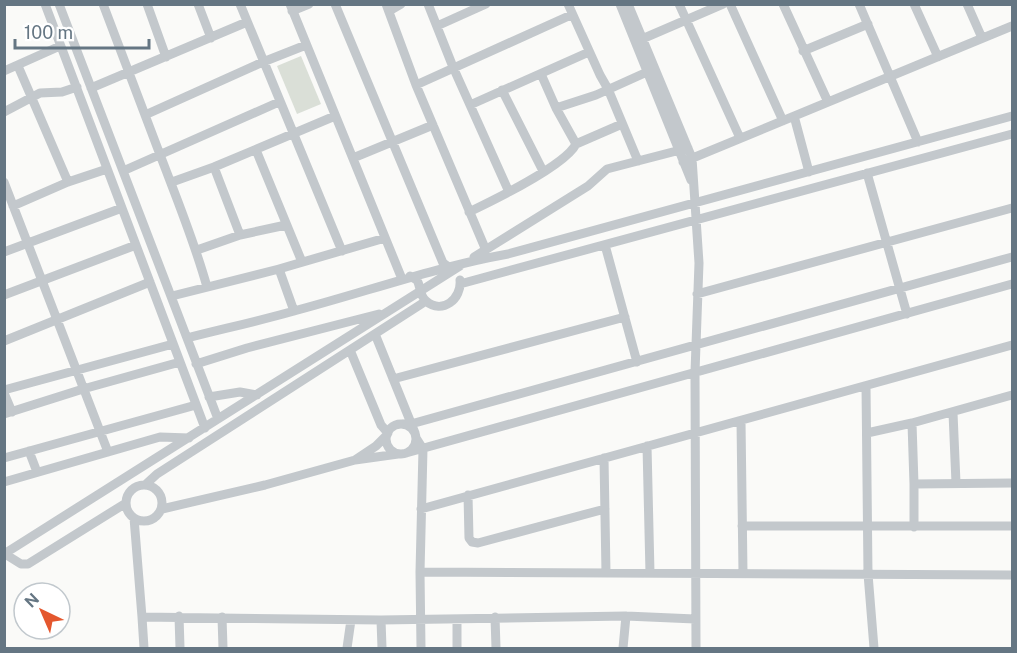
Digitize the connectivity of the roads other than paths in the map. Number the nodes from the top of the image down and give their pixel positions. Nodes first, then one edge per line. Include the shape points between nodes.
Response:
1 (45, 4) edge
2 (59, 4) edge
3 (103, 4) edge
4 (147, 4) edge
5 (198, 4) edge
6 (240, 4) edge
7 (309, 4) edge
8 (335, 4) edge
9 (401, 4) edge
10 (428, 4) edge
11 (486, 4) edge
12 (568, 4) edge
13 (620, 4) edge
14 (628, 4) edge
15 (679, 4) edge
16 (723, 4) edge
17 (730, 4) edge
18 (859, 4) edge
19 (914, 4) edge
20 (967, 4) edge
21 (787, 6) edge
22 (291, 8) edge
23 (388, 8) edge
24 (571, 15) junction
25 (686, 20) junction
26 (247, 22) junction
27 (868, 24) junction
28 (437, 26) junction
29 (1012, 26) edge
30 (211, 38) junction
31 (982, 38) junction
32 (642, 39) junction
33 (306, 45) junction
34 (60, 46) junction
35 (803, 51) junction
36 (589, 52) junction
37 (166, 57) junction
38 (938, 57) junction
39 (263, 62) junction
40 (18, 66) junction
41 (453, 67) junction
42 (4, 71) edge
43 (130, 72) junction
44 (647, 72) junction
45 (541, 74) junction
46 (891, 76) junction
47 (416, 85) junction
48 (77, 87) junction
49 (91, 88) junction
50 (608, 89) junction
51 (502, 90) junction
52 (31, 97) junction
53 (279, 102) junction
54 (828, 102) junction
55 (470, 105) junction
56 (556, 108) junction
57 (4, 112) edge
58 (145, 115) junction
59 (335, 116) junction
60 (794, 116) junction
61 (1012, 116) edge
62 (783, 120) junction
63 (622, 124) junction
64 (433, 125) junction
65 (292, 133) junction
66 (1012, 134) edge
67 (740, 138) junction
68 (394, 141) junction
69 (918, 142) junction
70 (576, 144) junction
71 (256, 150) junction
72 (683, 150) junction
73 (160, 155) junction
74 (353, 158) junction
75 (692, 158) junction
76 (638, 161) junction
77 (683, 162) junction
78 (214, 167) junction
79 (107, 169) junction
80 (123, 171) junction
81 (543, 171) junction
82 (809, 172) junction
83 (867, 173) junction
84 (4, 182) edge
85 (68, 182) junction
86 (172, 182) junction
87 (692, 184) junction
88 (509, 192) junction
89 (695, 203) junction
90 (13, 206) junction
91 (122, 208) junction
92 (1012, 208) edge
93 (469, 212) junction
94 (696, 220) junction
95 (286, 225) junction
96 (240, 235) junction
97 (385, 238) junction
98 (27, 243) junction
99 (886, 243) junction
100 (136, 245) junction
101 (605, 245) junction
102 (484, 248) dead end
103 (197, 250) junction
104 (342, 251) junction
105 (4, 252) edge
106 (1012, 257) edge
107 (469, 261) junction
108 (302, 262) junction
109 (451, 268) junction
110 (279, 269) junction
111 (406, 278) junction
112 (42, 280) junction
113 (150, 282) junction
114 (460, 284) junction
115 (1012, 284) edge
116 (207, 287) junction
117 (899, 289) junction
118 (420, 292) junction
119 (697, 294) junction
120 (4, 295) edge
121 (172, 296) junction
122 (426, 301) junction
123 (294, 311) junction
124 (389, 311) junction
125 (907, 314) junction
126 (625, 317) junction
127 (56, 319) junction
128 (375, 334) junction
129 (187, 338) junction
130 (4, 341) edge
131 (173, 344) junction
132 (1012, 345) edge
133 (696, 346) junction
134 (350, 350) junction
135 (180, 362) junction
136 (637, 362) junction
137 (196, 364) junction
138 (78, 370) junction
139 (695, 372) junction
140 (393, 379) junction
141 (866, 386) junction
142 (83, 389) junction
143 (4, 391) edge
144 (257, 395) junction
145 (1012, 395) edge
146 (209, 397) junction
147 (196, 405) junction
148 (8, 413) edge
149 (953, 413) junction
150 (218, 419) junction
151 (741, 421) junction
152 (912, 423) junction
153 (205, 428) junction
154 (411, 430) junction
155 (101, 432) junction
156 (867, 433) junction
157 (388, 434) junction
158 (695, 434) junction
159 (189, 438) junction
160 (647, 447) junction
161 (423, 449) junction
162 (29, 451) junction
163 (108, 453) junction
164 (403, 454) junction
165 (4, 458) edge
166 (604, 458) junction
167 (355, 460) junction
168 (37, 472) junction
169 (4, 482) edge
170 (956, 483) junction
171 (1012, 483) edge
172 (914, 484) junction
173 (145, 485) junction
174 (468, 495) junction
175 (126, 503) junction
176 (422, 508) junction
177 (162, 509) junction
178 (605, 509) junction
179 (134, 518) junction
180 (742, 526) junction
181 (1012, 526) edge
182 (868, 527) junction
183 (914, 527) junction
184 (5, 554) edge
185 (420, 572) junction
186 (606, 573) junction
187 (650, 573) junction
188 (697, 573) junction
189 (743, 573) junction
190 (868, 574) junction
191 (1012, 575) edge
192 (179, 616) junction
193 (626, 616) junction
194 (142, 617) junction
195 (222, 617) junction
196 (495, 617) junction
197 (421, 618) junction
198 (457, 619) junction
199 (696, 619) junction
200 (351, 620) junction
201 (381, 620) junction
202 (144, 648) edge
203 (180, 648) edge
204 (223, 648) edge
205 (347, 648) edge
206 (382, 648) edge
207 (421, 648) edge
208 (457, 648) edge
209 (496, 648) edge
210 (623, 648) edge
211 (696, 648) edge
212 (874, 648) edge

1 - 34 street
2 - 49 street
3 - 43 street
4 - 37 street
5 - 30 street
6 - 26 street
7 - 22 street
8 - 68 street
9 - 23 street
10 - 28 street
11 - 28 street
12 - 24 street
13 - 44 street
14 - 32 street
15 - 25 street
16 - 25 street
17 - 62 street
18 - 27 street
19 - 38 street
20 - 31 street
21 - 35 street
22 - 33 street
23 - 47 street
24 - 36 street
24 - 41 street
25 - 32 street
25 - 67 street
26 - 30 street
26 - 39 street
27 - 35 street
27 - 46 street
28 - 41 street
29 - 31 street
30 - 37 street
31 - 38 street
32 - 72 street
33 - 39 street
33 - 59 street
34 - 40 street
34 - 48 street
35 - 54 street
36 - 45 street
36 - 50 street
37 - 43 street
38 - 46 street
39 - 53 street
39 - 58 street
40 - 42 street
40 - 52 street
41 - 47 street
41 - 55 street
43 - 49 street
43 - 58 street
44 - 50 street
44 - 72 street
45 - 51 street
45 - 56 street
46 - 54 street
46 - 69 street
47 - 64 street
48 - 52 street
48 - 79 street
49 - 80 street
50 - 56 street
50 - 63 street
51 - 55 street
51 - 81 street
52 - 57 street
52 - 85 street
53 - 65 street
53 - 73 street
54 - 60 street
55 - 88 street
56 - 70 street
58 - 73 street
59 - 65 street
59 - 74 street
60 - 62 street
60 - 82 street
61 - 69 street
62 - 67 street
63 - 70 street
63 - 76 street
64 - 68 street
64 - 93 street
65 - 71 street
65 - 104 street
66 - 83 street
67 - 75 street
68 - 74 street
68 - 109 street via 439,253
69 - 82 street
70 - 81 street via 568,156
71 - 78 street
71 - 95 street
72 - 75 street
72 - 76 street
72 - 77 street
73 - 80 street
73 - 86 street
74 - 97 street
75 - 77 street
75 - 87 street
76 - 107 street via 607,169 588,186
77 - 87 street
78 - 86 street
78 - 96 street
79 - 85 street
79 - 91 street
80 - 121 street
81 - 88 street
82 - 89 street
83 - 94 street
83 - 99 street
84 - 90 street
85 - 90 street
86 - 103 street
87 - 89 street
88 - 93 street
89 - 94 street
89 - 107 street
90 - 98 street
91 - 98 street
91 - 100 street
92 - 99 street
93 - 102 street
94 - 101 street
94 - 119 street
95 - 96 street
95 - 108 street
96 - 103 street
97 - 104 street
97 - 111 street
98 - 105 street
98 - 112 street
99 - 117 street
99 - 119 street
100 - 112 street
100 - 113 street
101 - 114 street
101 - 126 street
103 - 116 street
104 - 108 street
106 - 117 street
107 - 109 street
108 - 110 street
109 - 111 street
109 - 114 street
109 - 118 street
110 - 116 street
110 - 123 street
111 - 118 street via 417,280
111 - 123 street
112 - 120 street
112 - 127 street
113 - 127 street
113 - 131 street
114 - 122 street via 451,303 438,306
115 - 125 street
116 - 121 street
117 - 125 street
117 - 133 street
118 - 122 street
118 - 124 street
119 - 133 street
121 - 129 street
122 - 128 street
123 - 129 street
124 - 137 street
124 - 144 street
125 - 139 street
126 - 136 street
126 - 140 street
127 - 130 street
127 - 138 street
128 - 134 street
128 - 140 street
129 - 137 street
131 - 135 street
131 - 138 street
132 - 141 street
133 - 136 street
133 - 139 street
134 - 157 street
134 - 173 street
135 - 142 street
135 - 147 street
136 - 154 street
137 - 146 street
138 - 142 street
138 - 143 street
139 - 158 street
139 - 161 street
140 - 154 street
141 - 151 street
141 - 156 street
142 - 148 street
142 - 155 street
143 - 148 street
144 - 146 street via 240,392
144 - 150 street
145 - 149 street
146 - 150 street
147 - 153 street
147 - 155 street
149 - 152 street
149 - 170 street
150 - 153 street
151 - 158 street
151 - 180 street
152 - 156 street
152 - 172 street
153 - 159 street
154 - 157 street via 394,426
154 - 161 street
154 - 164 street via 414,447
155 - 162 street
155 - 163 street
156 - 182 street
157 - 164 street via 389,447
157 - 167 street
158 - 160 street
158 - 188 street
159 - 163 street via 160,437
159 - 184 street
160 - 166 street
160 - 187 street
161 - 164 street
161 - 176 street
162 - 165 street
162 - 168 street
163 - 168 street
164 - 167 street
166 - 174 street
166 - 178 street
167 - 177 street
168 - 169 street
170 - 171 street
170 - 172 street
172 - 183 street
173 - 175 street via 129,492
173 - 177 street via 159,492
174 - 176 street
174 - 178 street via 469,538 478,543
175 - 179 street
175 - 184 street via 28,564
176 - 185 street
177 - 179 street via 150,521
178 - 186 street
179 - 194 street
180 - 182 street
180 - 189 street
181 - 183 street
182 - 183 street
182 - 190 street
185 - 186 street
185 - 197 street
186 - 187 street
187 - 188 street
188 - 189 street
188 - 199 street
189 - 190 street
190 - 191 street
190 - 212 street
192 - 194 street
192 - 195 street
192 - 203 street
193 - 196 street
193 - 199 street
193 - 210 street
194 - 202 street
195 - 200 street
195 - 204 street
196 - 198 street
196 - 209 street
197 - 198 street
197 - 201 street
197 - 207 street
198 - 208 street
199 - 211 street
200 - 201 street
200 - 205 street
201 - 206 street

